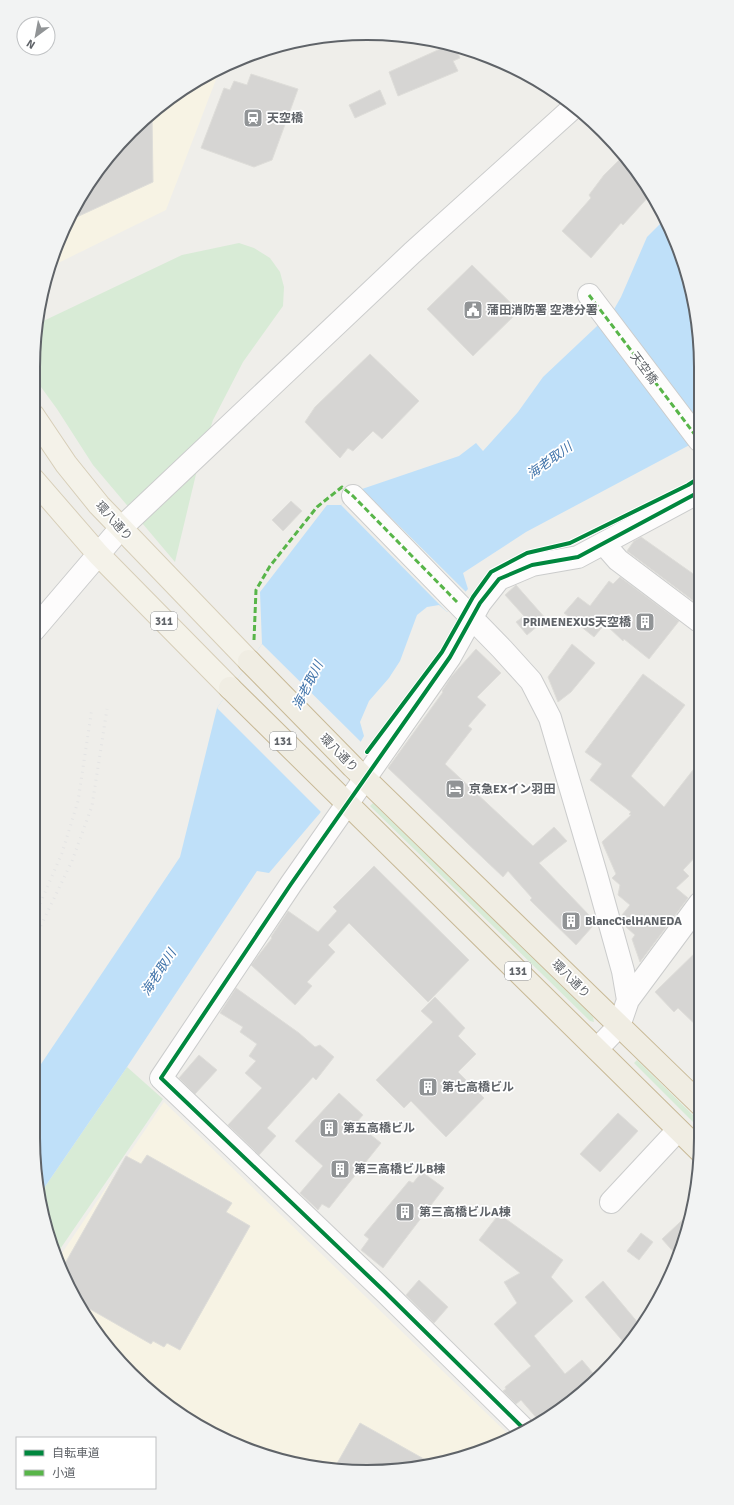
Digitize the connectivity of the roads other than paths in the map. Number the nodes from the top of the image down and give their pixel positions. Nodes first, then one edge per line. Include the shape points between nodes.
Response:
1 (570, 111) edge
2 (589, 295) dead end
3 (40, 425) edge
4 (694, 435) edge
5 (40, 487) edge
6 (694, 495) edge
7 (353, 496) dead end
8 (120, 529) junction
9 (604, 544) junction
10 (98, 554) junction
11 (694, 617) edge
12 (473, 618) junction
13 (40, 623) edge
14 (250, 661) joint
15 (230, 688) joint
16 (359, 773) junction
17 (341, 799) junction
18 (694, 911) edge
19 (628, 1000) junction
20 (619, 1026) junction
21 (597, 1049) junction
22 (694, 1099) edge
23 (678, 1130) junction
24 (694, 1145) edge
25 (611, 1202) dead end
26 (521, 1426) edge

1 - 8 street via 412,253
2 - 4 street, 天空橋
3 - 8 main road, 環八通り / 311 via 66,464
5 - 10 main road, 311
6 - 9 street
7 - 12 street
8 - 10 street
8 - 14 main road, 環八通り / 311
9 - 11 street via 618,560
9 - 12 street via 578,557 532,565 499,579 480,603
10 - 13 street
10 - 15 main road, 311
12 - 16 street via 450,657
12 - 19 street via 531,681 550,718 605,904 623,970
14 - 16 highway, 環八通り / 131
15 - 17 highway, 131
16 - 17 street
16 - 20 highway, 環八通り / 131
17 - 21 highway, 131
17 - 26 street via 286,891 161,1078
18 - 19 street
19 - 20 street
20 - 21 street
20 - 22 highway, 環八通り / 131
21 - 23 highway, 131
23 - 24 highway, 131
23 - 25 street

